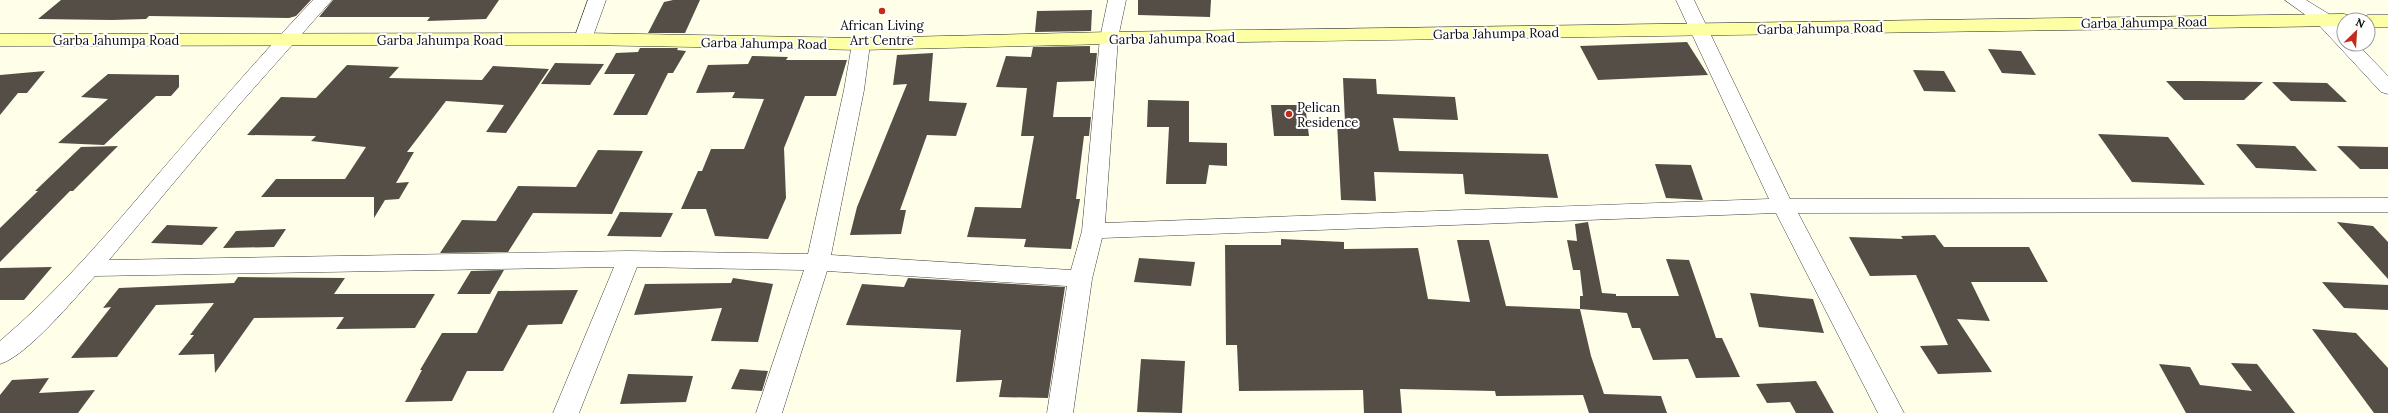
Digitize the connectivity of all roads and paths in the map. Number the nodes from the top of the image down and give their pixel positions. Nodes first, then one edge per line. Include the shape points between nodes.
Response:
1 (323, 0) edge
2 (597, 0) edge
3 (1117, 0) edge
4 (1685, 0) edge
5 (2294, 0) edge
6 (2324, 20) junction
7 (2336, 20) edge
8 (2376, 20) edge
9 (2388, 21) edge
10 (1699, 30) junction
11 (2336, 32) edge
12 (1109, 38) junction
13 (583, 39) junction
14 (0, 40) edge
15 (284, 41) junction
16 (861, 44) junction
17 (2354, 52) edge
18 (2388, 88) edge
19 (2388, 205) edge
20 (1782, 206) junction
21 (1093, 231) junction
22 (629, 259) junction
23 (818, 262) junction
24 (89, 268) junction
25 (1080, 279) junction
26 (0, 355) edge
27 (566, 413) edge
28 (769, 413) edge
29 (1060, 413) edge
30 (1891, 413) edge

1 - 15 street
2 - 13 street
3 - 12 street
4 - 10 street
5 - 6 street
6 - 7 street, Garba Jahumpa Road
6 - 10 street, Garba Jahumpa Road
6 - 11 street
8 - 9 street
10 - 12 street, Garba Jahumpa Road
10 - 20 street
12 - 16 street, Garba Jahumpa Road
12 - 21 street
13 - 15 street, Garba Jahumpa Road
13 - 16 street, Garba Jahumpa Road
14 - 15 street, Garba Jahumpa Road
15 - 24 street
16 - 23 street via 854,90
17 - 18 street
19 - 20 street
20 - 21 street
20 - 30 street
21 - 25 street
22 - 23 street
22 - 24 street
22 - 27 street
23 - 25 street
23 - 28 street
24 - 26 street via 27,333
25 - 29 street

